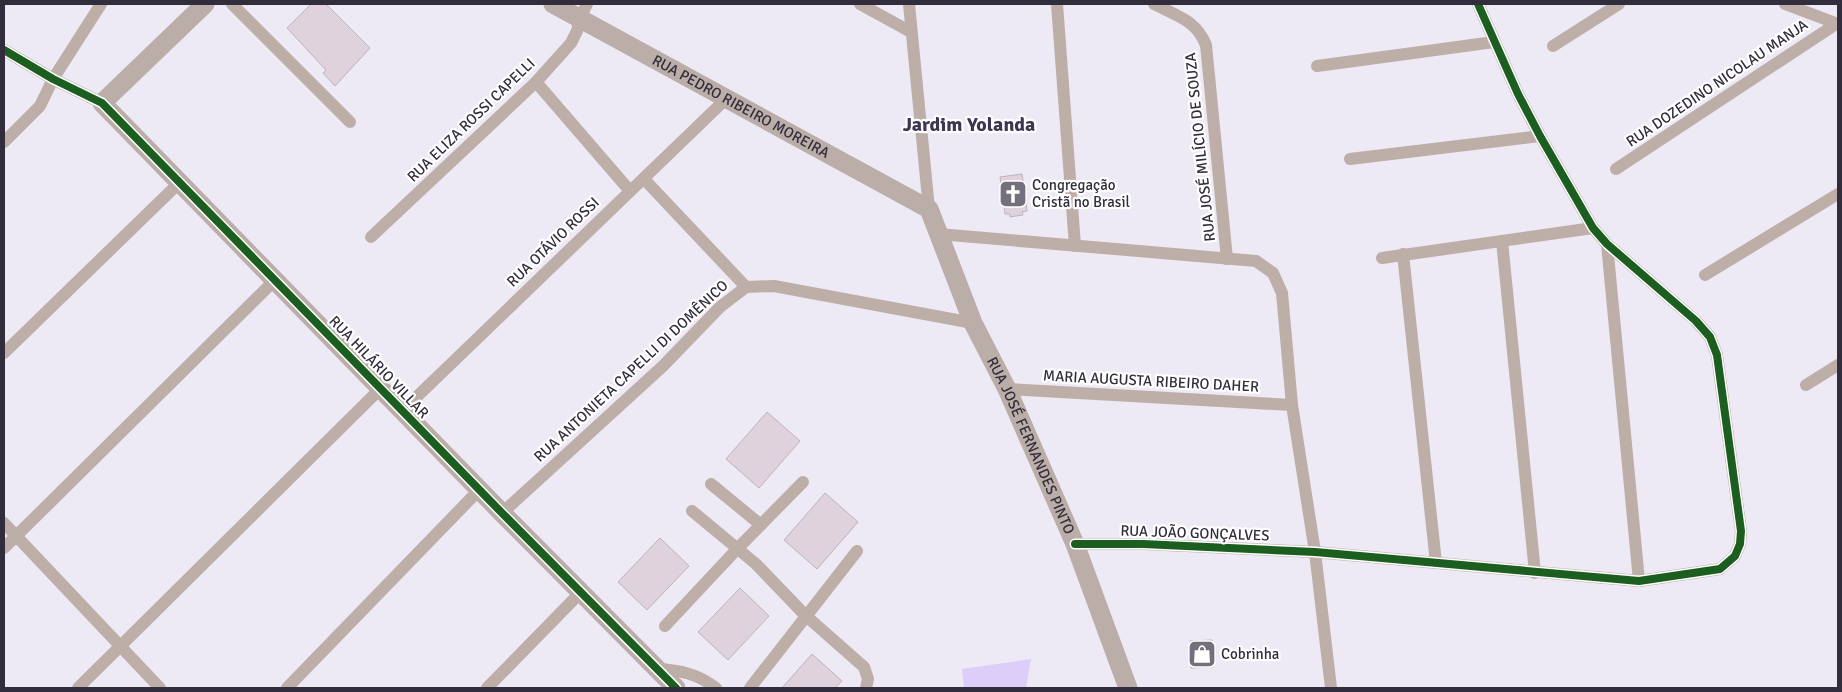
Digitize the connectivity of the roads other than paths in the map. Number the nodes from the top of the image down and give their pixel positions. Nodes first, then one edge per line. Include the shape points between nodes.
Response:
1 (101, 4) edge
2 (205, 4) edge
3 (232, 4) edge
4 (553, 4) edge
5 (860, 4) edge
6 (908, 4) edge
7 (1057, 4) edge
8 (1154, 4) edge
9 (1478, 4) edge
10 (1619, 4) edge
11 (1785, 4) edge
12 (583, 11) edge
13 (1837, 24) edge
14 (911, 32) junction
15 (1494, 42) junction
16 (1553, 46) dead end
17 (4, 50) edge
18 (1317, 66) dead end
19 (53, 79) junction
20 (536, 82) junction
21 (727, 98) junction
22 (102, 102) junction
23 (350, 122) dead end
24 (1540, 136) junction
25 (4, 142) edge
26 (1350, 159) dead end
27 (1616, 169) dead end
28 (644, 179) junction
29 (180, 182) junction
30 (630, 191) junction
31 (1838, 194) edge
32 (929, 209) junction
33 (1593, 228) junction
34 (938, 234) junction
35 (371, 237) dead end
36 (1502, 241) junction
37 (1607, 244) junction
38 (1075, 246) junction
39 (1403, 254) junction
40 (1382, 258) dead end
41 (1227, 259) junction
42 (1705, 275) dead end
43 (276, 280) junction
44 (746, 287) junction
45 (973, 323) junction
46 (4, 353) edge
47 (1838, 365) edge
48 (1806, 385) dead end
49 (381, 388) junction
50 (1007, 389) junction
51 (1292, 405) junction
52 (403, 410) junction
53 (803, 482) dead end
54 (711, 484) dead end
55 (480, 489) junction
56 (692, 511) dead end
57 (502, 513) junction
58 (4, 523) edge
59 (760, 525) junction
60 (16, 536) junction
61 (1075, 544) junction
62 (4, 548) edge
63 (738, 548) junction
64 (857, 551) dead end
65 (1315, 552) junction
66 (1436, 563) junction
67 (1535, 573) junction
68 (1639, 581) junction
69 (580, 593) junction
70 (805, 615) junction
71 (665, 626) dead end
72 (120, 647) junction
73 (657, 669) junction
74 (78, 688) edge
75 (160, 688) edge
76 (287, 688) edge
77 (486, 688) edge
78 (676, 688) edge
79 (716, 688) edge
80 (750, 688) edge
81 (866, 688) edge
82 (1128, 688) edge
83 (1331, 688) edge

1 - 19 street
2 - 22 street
3 - 23 street
4 - 12 street, RUA PEDRO RIBEIRO MOREIRA
5 - 14 street
6 - 14 street
7 - 38 street
8 - 41 street, RUA JOSÉ MILÍCIO DE SOUZA via 1195,25 1206,45
9 - 15 street, RUA JOÃO GONÇALVES
10 - 16 street
11 - 13 street
12 - 20 street, RUA ELIZA ROSSI CAPELLI via 578,32 571,43
12 - 21 street, RUA PEDRO RIBEIRO MOREIRA
13 - 27 street, RUA DOZEDINO NICOLAU MANJA
14 - 32 street
15 - 18 street
15 - 24 street, RUA JOÃO GONÇALVES
17 - 19 street, RUA HILÁRIO VILLAR
19 - 22 street, RUA HILÁRIO VILLAR
19 - 25 street via 40,106
20 - 30 street
20 - 35 street, RUA ELIZA ROSSI CAPELLI
21 - 28 street, RUA OTÁVIO ROSSI
21 - 32 street, RUA PEDRO RIBEIRO MOREIRA
22 - 29 street, RUA HILÁRIO VILLAR
24 - 26 street
24 - 33 street, RUA JOÃO GONÇALVES
28 - 30 street, RUA OTÁVIO ROSSI
28 - 44 street
29 - 43 street, RUA HILÁRIO VILLAR
29 - 46 street
30 - 52 street, RUA OTÁVIO ROSSI
31 - 42 street
32 - 34 street, RUA JOSÉ FERNANDES PINTO
33 - 36 street
33 - 37 street, RUA JOÃO GONÇALVES
34 - 38 street
34 - 45 street, RUA JOSÉ FERNANDES PINTO
36 - 39 street
36 - 67 street
37 - 68 street
37 - 68 street, RUA JOÃO GONÇALVES via 1710,337 1717,355 1741,531 1735,556 1720,568
38 - 41 street
39 - 40 street
39 - 66 street
41 - 51 street via 1256,261 1274,273 1282,293
43 - 49 street, RUA HILÁRIO VILLAR
43 - 60 street
44 - 45 street, RUA ANTONIETA CAPELLI DI DOMÊNICO via 774,286
44 - 57 street, RUA ANTONIETA CAPELLI DI DOMÊNICO via 720,307 663,366
45 - 50 street, RUA JOSÉ FERNANDES PINTO
47 - 48 street
49 - 52 street, RUA HILÁRIO VILLAR
49 - 72 street
50 - 51 street, MARIA AUGUSTA RIBEIRO DAHER
50 - 61 street, RUA JOSÉ FERNANDES PINTO
51 - 65 street
52 - 55 street, RUA HILÁRIO VILLAR
53 - 59 street
54 - 59 street
55 - 57 street, RUA HILÁRIO VILLAR
55 - 76 street
56 - 63 street
57 - 69 street, RUA HILÁRIO VILLAR
58 - 60 street
59 - 63 street
60 - 62 street
60 - 72 street
61 - 65 street, RUA JOÃO GONÇALVES
61 - 82 street, RUA JOSÉ FERNANDES PINTO
63 - 70 street
63 - 71 street
64 - 70 street
65 - 66 street, RUA JOÃO GONÇALVES
65 - 83 street
66 - 67 street, RUA JOÃO GONÇALVES
67 - 68 street, RUA JOÃO GONÇALVES
69 - 73 street, RUA HILÁRIO VILLAR
69 - 77 street
70 - 80 street
70 - 81 street via 864,667 868,679
72 - 74 street
72 - 75 street
73 - 78 street, RUA HILÁRIO VILLAR
73 - 79 street via 678,670 698,676

